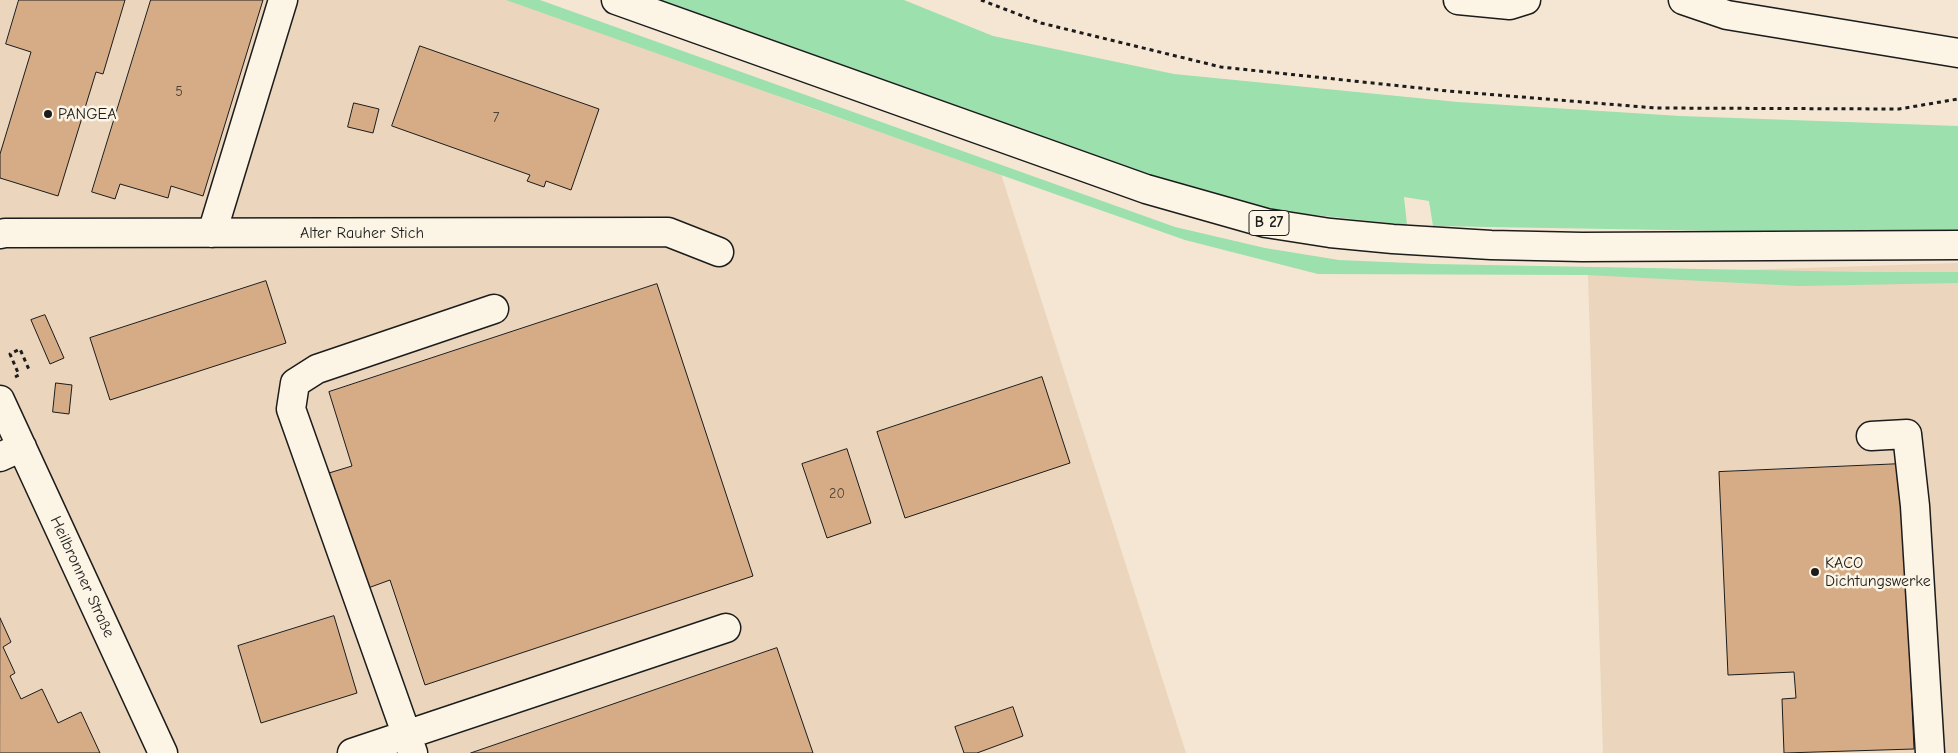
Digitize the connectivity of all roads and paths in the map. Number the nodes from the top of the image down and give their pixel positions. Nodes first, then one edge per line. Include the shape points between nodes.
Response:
1 (283, 0) edge
2 (616, 0) edge
3 (981, 0) edge
4 (1458, 0) edge
5 (1526, 0) edge
6 (1683, 0) edge
7 (1958, 53) edge
8 (1958, 100) edge
9 (212, 233) junction
10 (0, 234) edge
11 (1958, 245) edge
12 (719, 252) dead end
13 (494, 309) dead end
14 (30, 372) dead end
15 (6, 389) edge
16 (1871, 436) dead end
17 (11, 452) edge
18 (726, 628) dead end
19 (409, 744) edge
20 (163, 753) edge
21 (352, 753) edge
22 (1930, 753) edge

1 - 9 main road
2 - 11 main road, B 27 via 1146,190 1266,223 1330,233 1492,245
3 - 8 path via 1041,24 1221,67 1428,89 1656,108 1899,109
4 - 5 main road via 1510,5
6 - 7 main road via 1727,15
9 - 10 main road, Alter Rauher Stich
9 - 12 main road, Alter Rauher Stich via 668,232
13 - 19 main road via 317,369 295,383 291,409
14 - 15 path via 20,349 10,354 19,375
15 - 17 main road, Heilbronner Straße
16 - 22 main road via 1906,434 1915,506
17 - 20 main road, Heilbronner Straße
18 - 19 main road
19 - 21 main road

